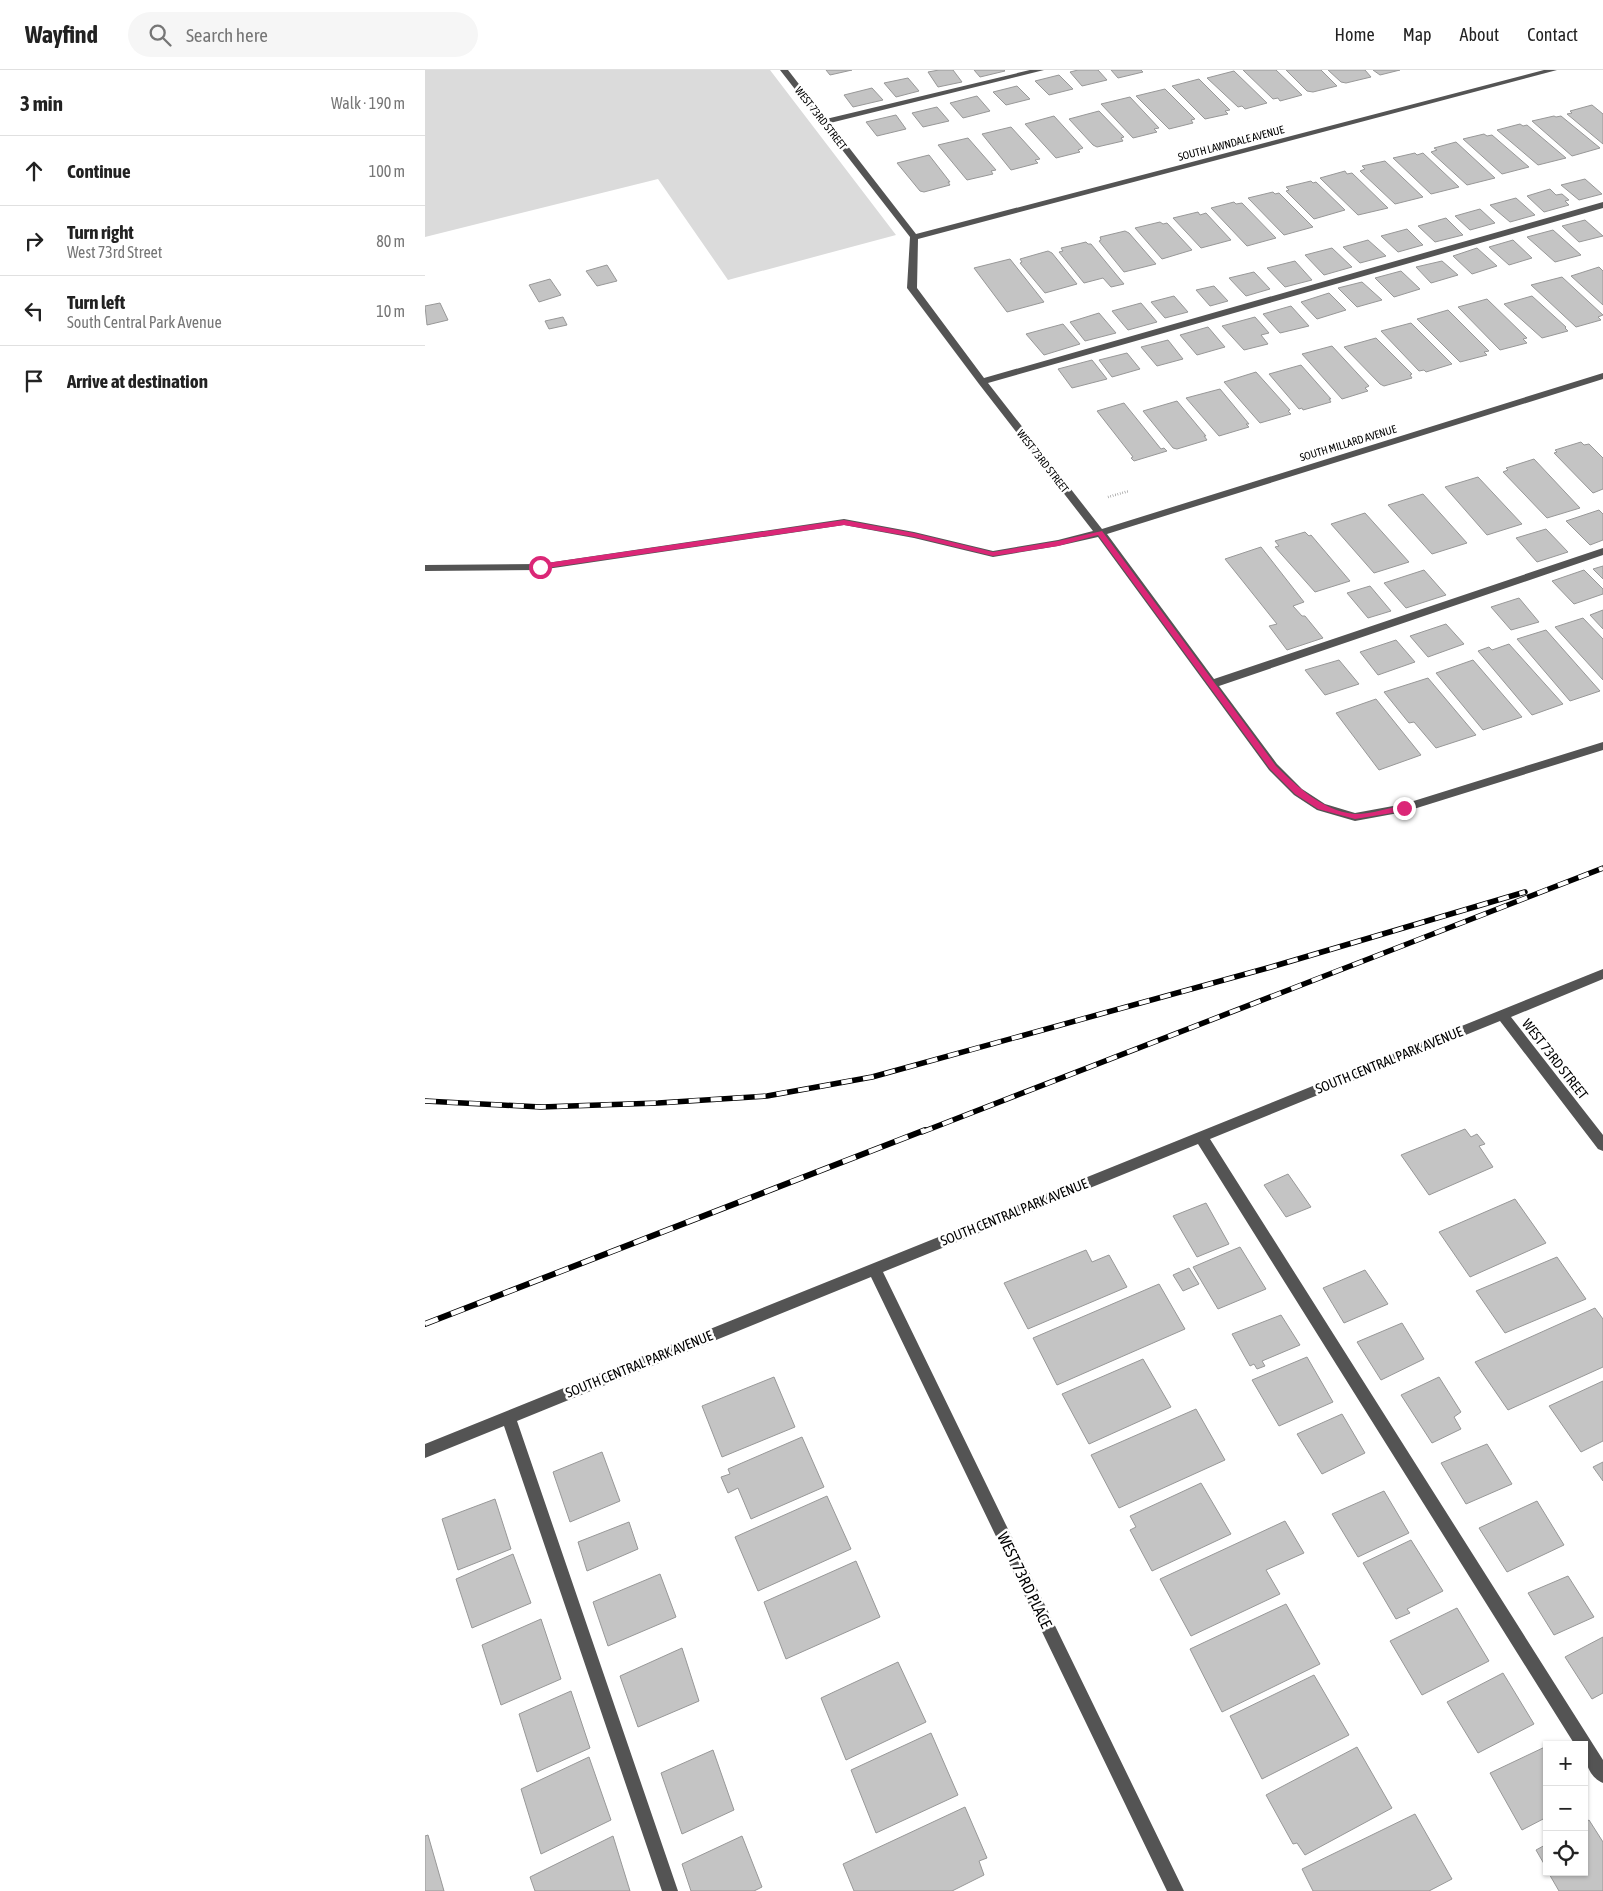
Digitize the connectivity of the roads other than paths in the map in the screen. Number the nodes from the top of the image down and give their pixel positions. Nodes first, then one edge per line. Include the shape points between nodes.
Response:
1 (784, 70) edge
2 (1040, 70) edge
3 (1553, 70) edge
4 (825, 122) junction
5 (1603, 205) edge
6 (914, 238) junction
7 (1603, 376) edge
8 (982, 382) junction
9 (1100, 533) junction
10 (1603, 551) edge
11 (425, 568) edge
12 (1212, 684) junction
13 (1603, 746) edge
14 (1603, 974) edge
15 (1502, 1015) junction
16 (1201, 1137) junction
17 (1603, 1145) edge
18 (874, 1269) junction
19 (508, 1417) junction
20 (425, 1451) edge
21 (1581, 1741) edge
22 (1588, 1751) edge
23 (1603, 1775) edge
24 (669, 1891) edge
25 (1176, 1891) edge

1 - 4 street, WEST 73RD STREET
2 - 4 street
3 - 6 street, SOUTH LAWNDALE AVENUE
4 - 6 street, WEST 73RD STREET
5 - 8 street
6 - 8 street, WEST 73RD STREET via 912,288
7 - 9 street, SOUTH MILLARD AVENUE
8 - 9 street, WEST 73RD STREET
9 - 11 street, SOUTH MILLARD AVENUE via 993,554 844,522 540,567
9 - 12 street, WEST 73RD STREET
10 - 12 street
12 - 13 street, WEST 73RD STREET via 1273,768 1298,792 1321,807 1355,817 1404,808
14 - 15 street, SOUTH CENTRAL PARK AVENUE
15 - 16 street, SOUTH CENTRAL PARK AVENUE
15 - 17 street, WEST 73RD STREET
16 - 18 street, SOUTH CENTRAL PARK AVENUE
16 - 21 street
18 - 19 street, SOUTH CENTRAL PARK AVENUE
18 - 25 street, WEST 73RD PLACE
19 - 20 street, SOUTH CENTRAL PARK AVENUE
19 - 24 street
22 - 23 street

